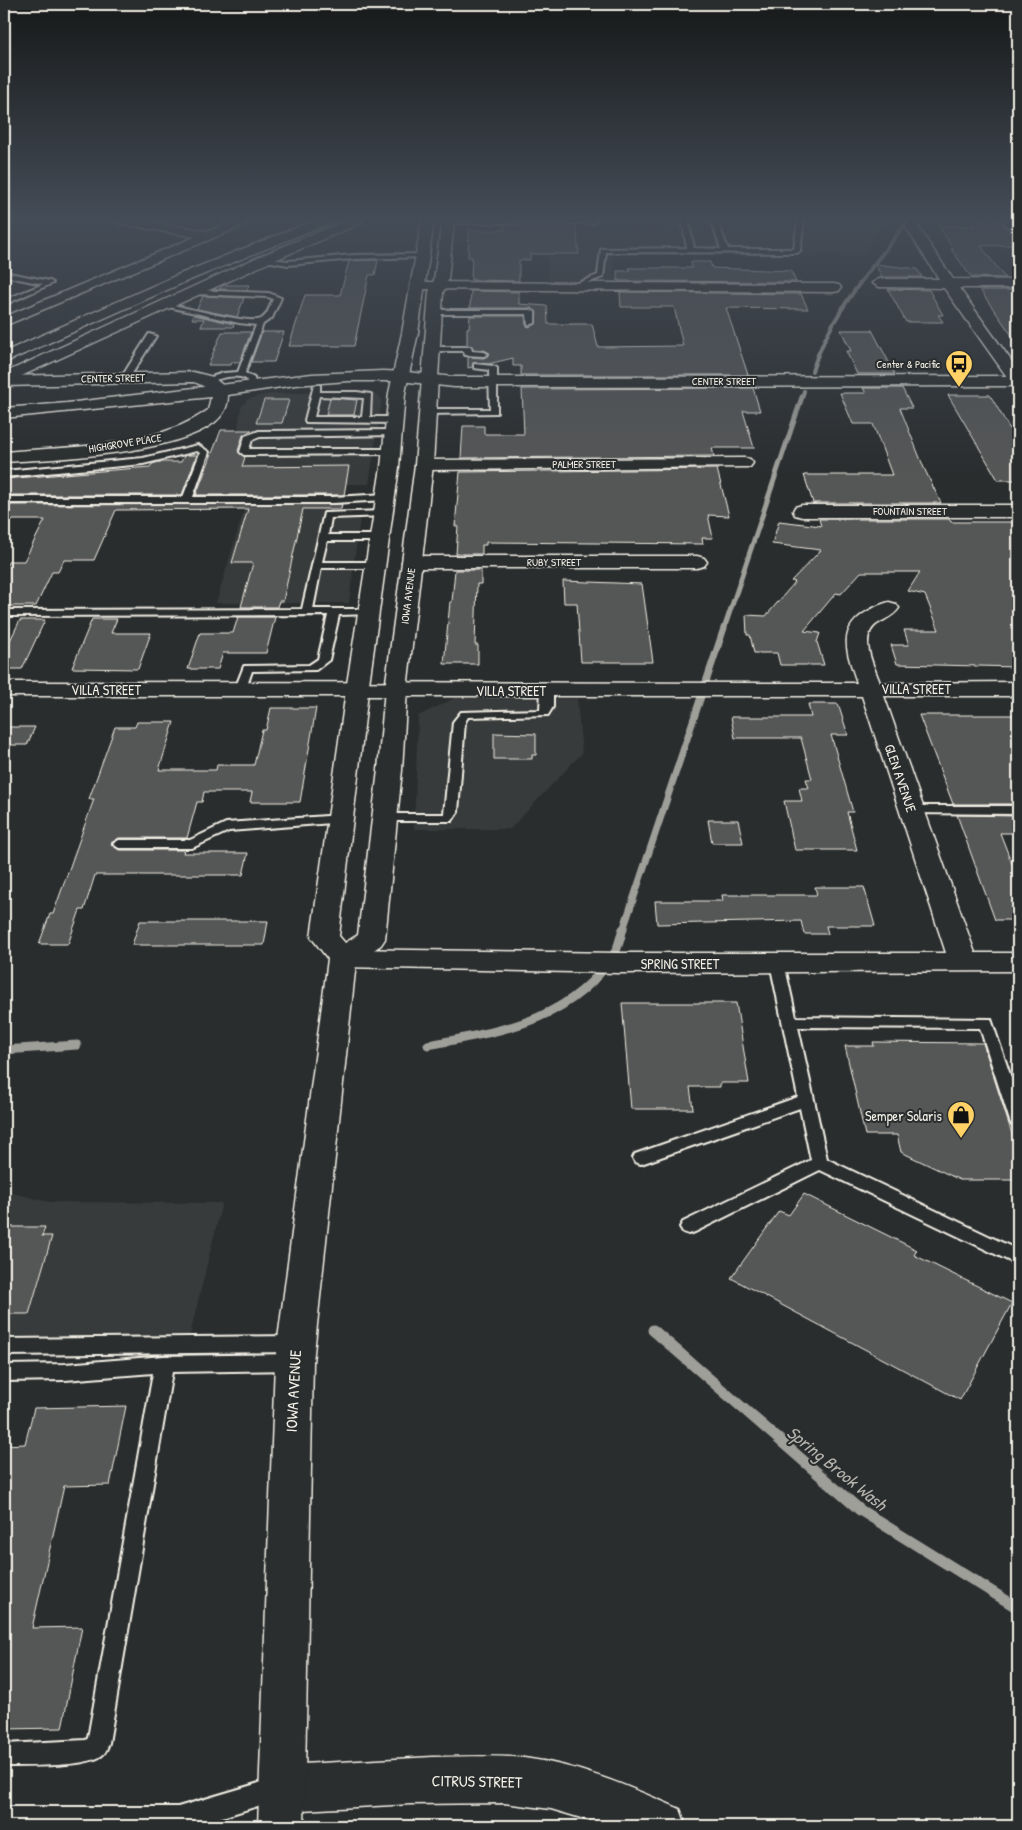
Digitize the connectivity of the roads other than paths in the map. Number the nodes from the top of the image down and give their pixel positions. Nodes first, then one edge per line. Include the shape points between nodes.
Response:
1 (15, 305) edge
2 (46, 305) edge
3 (121, 305) edge
4 (164, 305) edge
5 (166, 305) edge
6 (274, 305) edge
7 (414, 305) edge
8 (436, 305) edge
9 (964, 305) edge
10 (35, 310) junction
11 (435, 312) junction
12 (458, 312) junction
13 (4, 322) edge
14 (260, 323) junction
15 (457, 323) dead end
16 (531, 323) dead end
17 (152, 336) dead end
18 (432, 348) junction
19 (484, 354) dead end
20 (4, 358) edge
21 (477, 366) dead end
22 (492, 369) junction
23 (241, 374) junction
24 (125, 378) junction
25 (4, 380) edge
26 (430, 380) junction
27 (400, 381) junction
28 (1018, 381) edge
29 (213, 385) junction
30 (257, 386) junction
31 (316, 390) junction
32 (114, 402) junction
33 (428, 412) junction
34 (4, 413) edge
35 (316, 420) junction
36 (366, 420) junction
37 (365, 433) junction
38 (312, 434) junction
39 (172, 435) junction
40 (393, 435) junction
41 (362, 451) junction
42 (4, 456) edge
43 (744, 463) dead end
44 (424, 465) junction
45 (4, 474) edge
46 (4, 500) edge
47 (187, 500) junction
48 (385, 506) junction
49 (802, 511) dead end
50 (1018, 511) edge
51 (322, 538) junction
52 (380, 538) junction
53 (412, 562) junction
54 (697, 562) dead end
55 (316, 565) junction
56 (375, 565) junction
57 (889, 608) dead end
58 (306, 612) junction
59 (334, 612) junction
60 (368, 612) junction
61 (4, 613) edge
62 (4, 688) edge
63 (870, 688) junction
64 (241, 689) junction
65 (1018, 689) edge
66 (358, 690) junction
67 (396, 690) junction
68 (547, 690) junction
69 (912, 810) junction
70 (1018, 810) edge
71 (385, 818) junction
72 (340, 819) junction
73 (119, 844) dead end
74 (342, 958) junction
75 (1018, 962) edge
76 (777, 963) junction
77 (964, 963) junction
78 (790, 1022) junction
79 (807, 1100) junction
80 (1018, 1121) edge
81 (641, 1158) dead end
82 (820, 1163) junction
83 (689, 1227) dead end
84 (1018, 1258) edge
85 (4, 1346) edge
86 (295, 1353) junction
87 (164, 1364) junction
88 (4, 1373) edge
89 (4, 1755) edge
90 (282, 1807) edge
91 (4, 1818) edge
92 (663, 1826) edge

1 - 10 lane
2 - 10 main road
3 - 20 main road
4 - 25 main road
5 - 14 lane
6 - 14 lane via 268,318
7 - 27 main road
8 - 11 main road, IOWA AVENUE
9 - 28 main road
10 - 13 main road
11 - 12 lane
11 - 18 main road, IOWA AVENUE
12 - 15 lane
12 - 16 lane via 531,312
14 - 23 lane
17 - 24 lane
18 - 19 lane via 468,348 468,356
18 - 26 main road, IOWA AVENUE
21 - 22 lane
22 - 26 main road, CENTER STREET
22 - 28 main road, CENTER STREET
22 - 33 lane via 494,411
23 - 29 lane via 228,374
23 - 30 lane
24 - 25 main road, CENTER STREET
24 - 29 main road, CENTER STREET via 193,377
26 - 27 main road, CENTER STREET
26 - 33 main road, IOWA AVENUE
27 - 30 main road, CENTER STREET via 281,381
27 - 31 main road, CENTER STREET
27 - 40 main road
29 - 30 main road, CENTER STREET
29 - 32 main road, CENTER STREET
29 - 39 main road, HIGHGROVE PLACE via 220,402 215,414 203,424
30 - 31 main road, CENTER STREET
31 - 35 lane via 309,420
31 - 36 lane via 368,396
32 - 34 main road, CENTER STREET
32 - 39 main road via 160,404 181,412 182,420
33 - 44 main road, IOWA AVENUE
35 - 36 lane
35 - 38 lane
36 - 40 lane
37 - 38 lane
37 - 40 lane
37 - 41 lane
38 - 41 lane via 260,434 248,438 244,452
39 - 42 main road, HIGHGROVE PLACE via 132,444
40 - 41 lane
40 - 48 main road
43 - 44 main road, PALMER STREET
44 - 53 main road, IOWA AVENUE
45 - 47 lane via 144,461 198,448 204,452
46 - 47 lane
47 - 48 lane via 333,500
48 - 51 lane via 327,514
48 - 52 main road
49 - 50 main road, FOUNTAIN STREET
51 - 52 lane
51 - 55 lane
52 - 56 main road
53 - 54 main road, RUBY STREET
53 - 67 main road, IOWA AVENUE
55 - 56 lane
55 - 58 lane
56 - 60 main road
57 - 63 main road, GLEN AVENUE via 860,625 856,637
58 - 59 lane
58 - 61 lane
59 - 60 lane
59 - 64 lane via 323,660 312,668 248,668
60 - 66 main road
62 - 64 main road, VILLA STREET
63 - 65 main road, VILLA STREET
63 - 68 main road, VILLA STREET
63 - 69 main road, GLEN AVENUE
64 - 66 main road, VILLA STREET
66 - 67 main road, VILLA STREET
66 - 72 main road
67 - 68 main road, VILLA STREET
67 - 71 main road, IOWA AVENUE
68 - 71 lane via 548,707 544,713 465,714 459,722 452,812 448,818
69 - 70 lane
69 - 77 main road, GLEN AVENUE
71 - 74 main road, IOWA AVENUE via 371,939
72 - 73 lane via 226,827 192,844
72 - 74 main road via 325,936
74 - 76 main road, SPRING STREET
74 - 86 main road, IOWA AVENUE
75 - 77 main road, SPRING STREET
76 - 77 main road, SPRING STREET
76 - 78 lane
78 - 79 lane
78 - 80 lane via 986,1023
79 - 81 lane
79 - 82 lane
82 - 83 lane
82 - 84 lane
85 - 86 lane
86 - 87 lane
86 - 90 main road, IOWA AVENUE
87 - 88 lane
87 - 89 lane via 98,1743 87,1751
90 - 91 lane via 178,1819
90 - 92 main road, CITRUS STREET via 420,1780 494,1780 533,1782 573,1791

